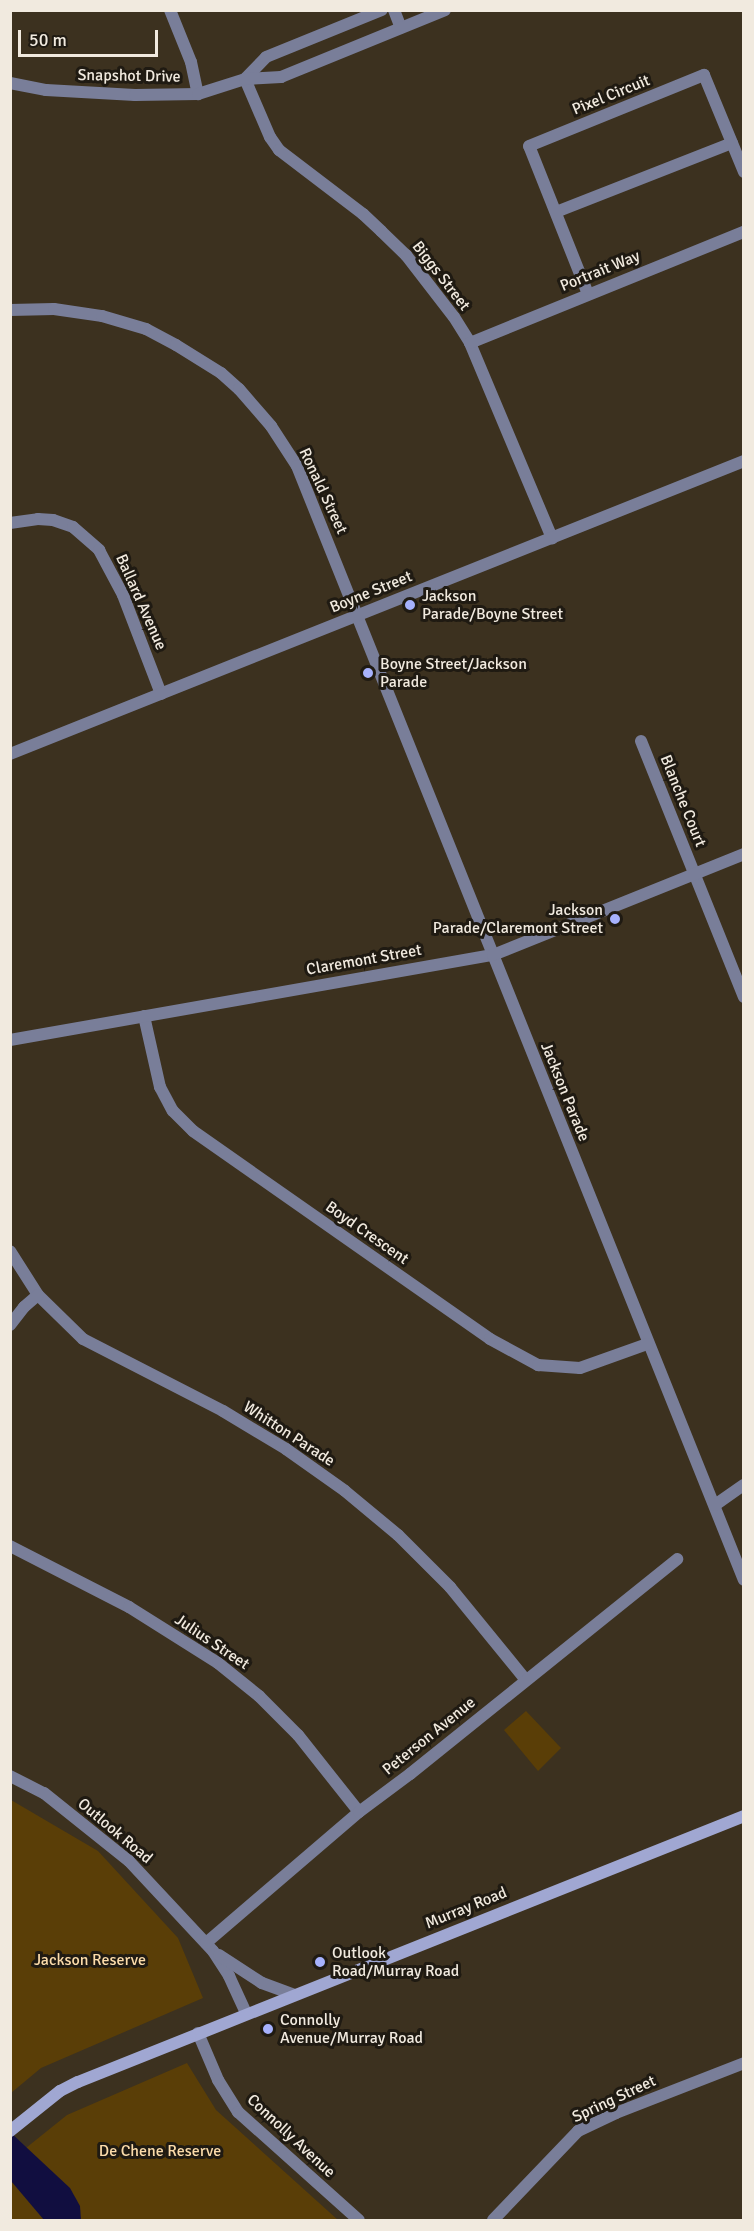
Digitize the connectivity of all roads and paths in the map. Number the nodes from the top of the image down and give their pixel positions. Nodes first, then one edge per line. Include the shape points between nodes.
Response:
1 (170, 10) edge
2 (382, 10) edge
3 (393, 10) edge
4 (445, 10) edge
5 (401, 28) junction
6 (245, 79) junction
7 (10, 83) edge
8 (198, 94) junction
9 (732, 143) junction
10 (744, 172) edge
11 (556, 212) junction
12 (744, 232) edge
13 (588, 294) junction
14 (10, 310) edge
15 (471, 343) junction
16 (744, 461) edge
17 (10, 523) edge
18 (552, 538) junction
19 (357, 616) junction
20 (161, 694) junction
21 (641, 741) dead end
22 (10, 754) edge
23 (744, 854) edge
24 (695, 873) junction
25 (493, 955) junction
26 (744, 997) edge
27 (144, 1016) junction
28 (10, 1040) edge
29 (10, 1251) edge
30 (38, 1295) junction
31 (10, 1325) edge
32 (647, 1344) junction
33 (744, 1485) edge
34 (715, 1505) junction
35 (10, 1545) edge
36 (677, 1559) dead end
37 (744, 1580) edge
38 (525, 1679) junction
39 (10, 1776) edge
40 (359, 1812) junction
41 (744, 1816) edge
42 (209, 1947) junction
43 (293, 1994) junction
44 (246, 2013) junction
45 (198, 2033) junction
46 (744, 2063) edge
47 (10, 2131) edge
48 (359, 2220) edge
49 (493, 2220) edge

1 - 8 street via 191,62
2 - 6 street, Snapshot Drive via 266,57
3 - 5 street
4 - 5 street, Snapshot Drive
5 - 6 street, Snapshot Drive via 281,77
6 - 8 street, Snapshot Drive
6 - 15 street, Biggs Street via 279,150 363,213 406,255
7 - 8 street, Snapshot Drive via 46,90
9 - 10 street, Pixel Circuit
9 - 11 street
9 - 11 street, Pixel Circuit via 704,75 529,146
11 - 13 street, Pixel Circuit
12 - 13 street, Portrait Way
13 - 15 street, Portrait Way
14 - 19 street, Ronald Street via 54,309 102,316 146,329 204,362 239,389 271,426 297,466
15 - 18 street, Biggs Street
16 - 18 street, Boyne Street
17 - 20 street, Ballard Avenue via 53,520 73,527 99,549 123,595
18 - 19 street, Boyne Street
19 - 20 street, Boyne Street
19 - 25 street, Jackson Parade
20 - 22 street, Boyne Street
21 - 24 street, Blanche Court
23 - 24 street, Claremont Street
24 - 25 street, Claremont Street
24 - 26 street, Blanche Court
25 - 27 street, Claremont Street
25 - 32 street, Jackson Parade
27 - 28 street, Claremont Street
27 - 32 street, Boyd Crescent via 160,1087 173,1111 193,1131 490,1339 538,1365 580,1368
29 - 30 street, Whitton Parade
30 - 31 street
30 - 38 street, Whitton Parade via 83,1339 223,1411 345,1491 398,1535 450,1587
32 - 34 street, Jackson Parade
33 - 34 street
34 - 37 street, Jackson Parade
35 - 40 street, Julius Street via 129,1607 218,1663 259,1695 298,1735
36 - 38 street, Peterson Avenue
38 - 40 street, Peterson Avenue
39 - 42 street, Outlook Road via 44,1793 129,1861
40 - 42 street, Peterson Avenue
41 - 43 main road, Murray Road
42 - 43 street, Outlook Road via 262,1983
42 - 44 street, Outlook Road via 229,1976
43 - 44 main road, Murray Road
44 - 45 main road, Murray Road
45 - 47 main road, Murray Road via 60,2091
45 - 48 street, Connolly Avenue via 218,2080 238,2112
46 - 49 street, Spring Street via 578,2131

